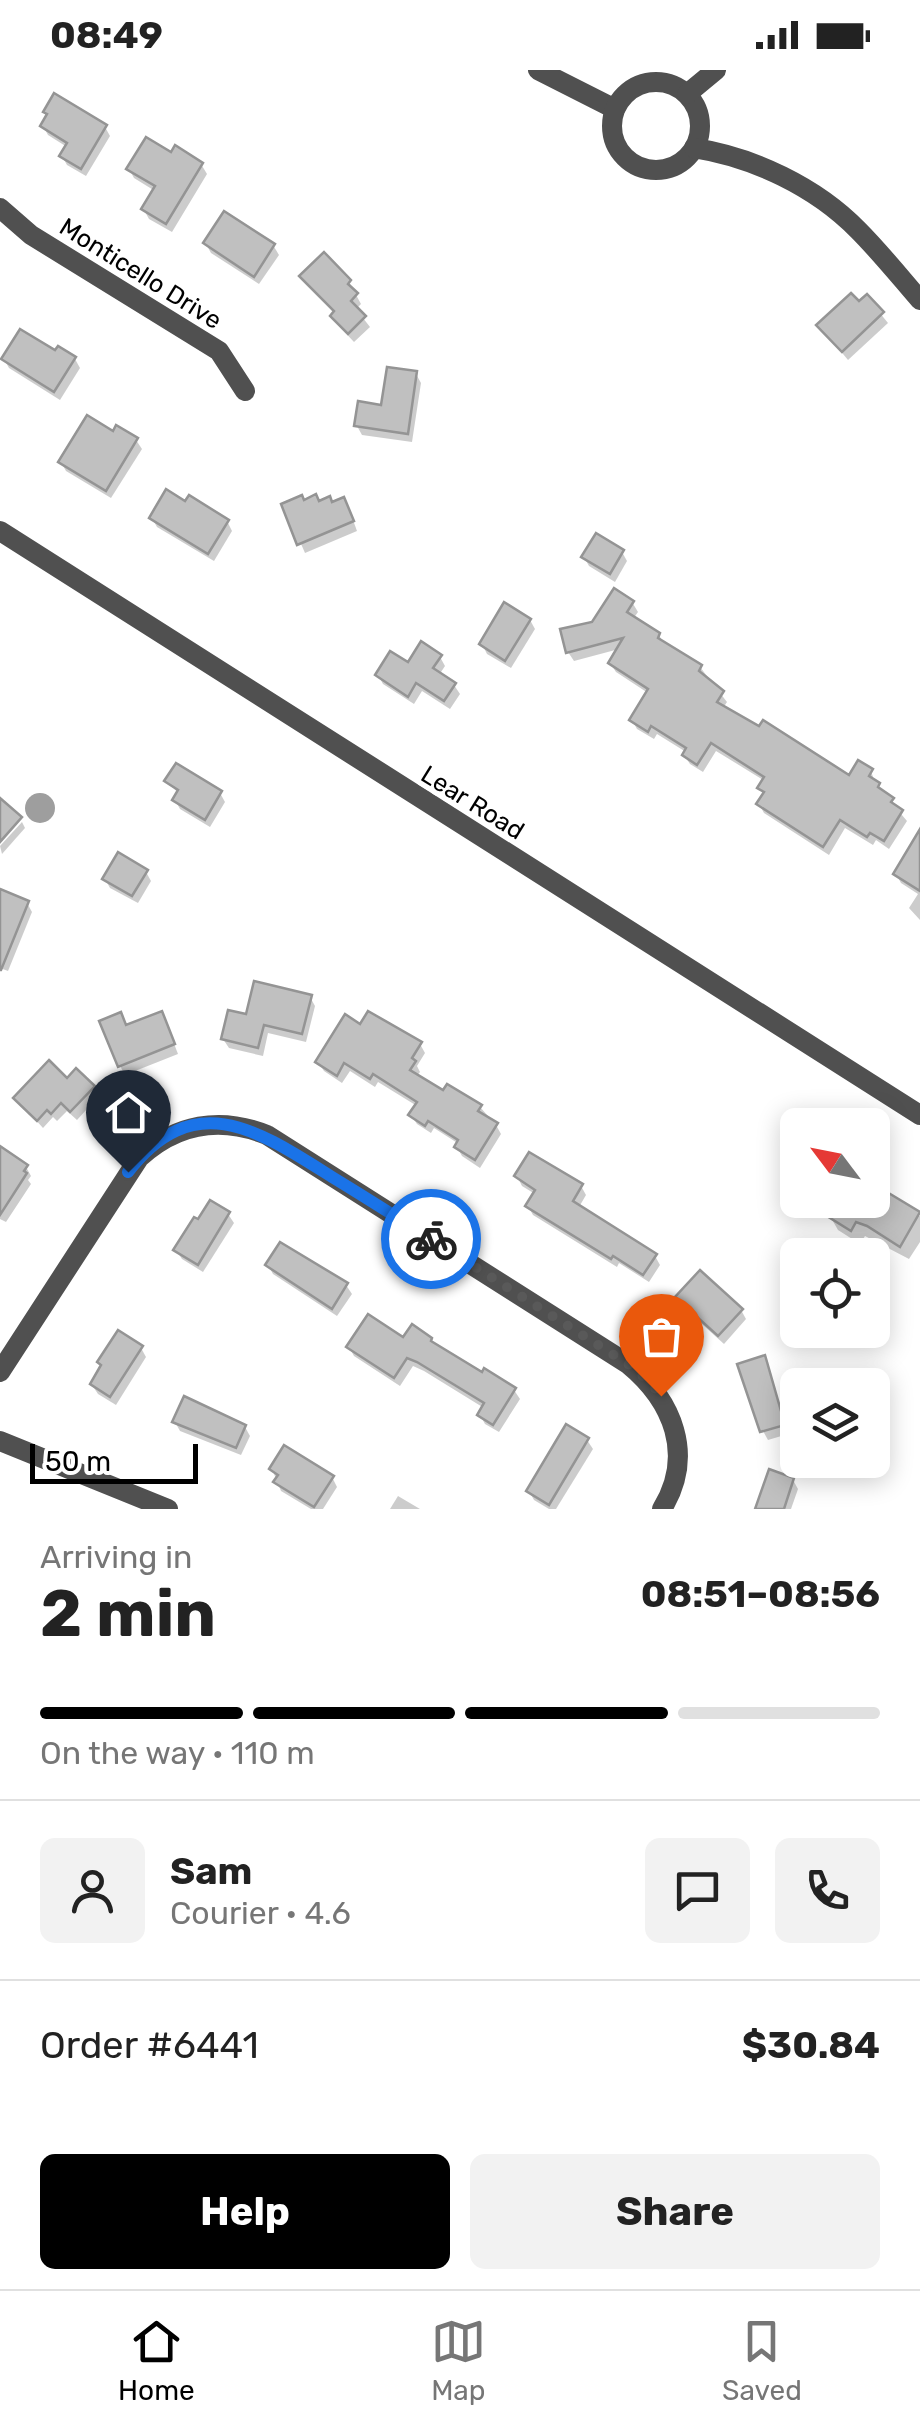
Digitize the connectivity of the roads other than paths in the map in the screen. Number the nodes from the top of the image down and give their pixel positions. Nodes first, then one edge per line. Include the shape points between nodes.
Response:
1 (538, 70) edge
2 (716, 70) edge
3 (687, 94) junction
4 (615, 109) junction
5 (694, 148) junction
6 (0, 208) edge
7 (920, 300) edge
8 (245, 391) dead end
9 (0, 531) edge
10 (920, 1114) edge
11 (0, 1372) edge
12 (0, 1441) edge
13 (168, 1509) edge
14 (662, 1509) edge

1 - 4 street
2 - 3 street
3 - 4 street via 647,82
3 - 5 street via 700,120
4 - 5 street via 613,138 630,162 672,167
5 - 7 street via 791,180 856,227
6 - 8 street, Monticello Drive via 31,235 219,352
9 - 10 street, Lear Road
11 - 14 street via 139,1158 176,1132 231,1124 266,1136 650,1382 670,1413 677,1440 677,1468
12 - 13 street

